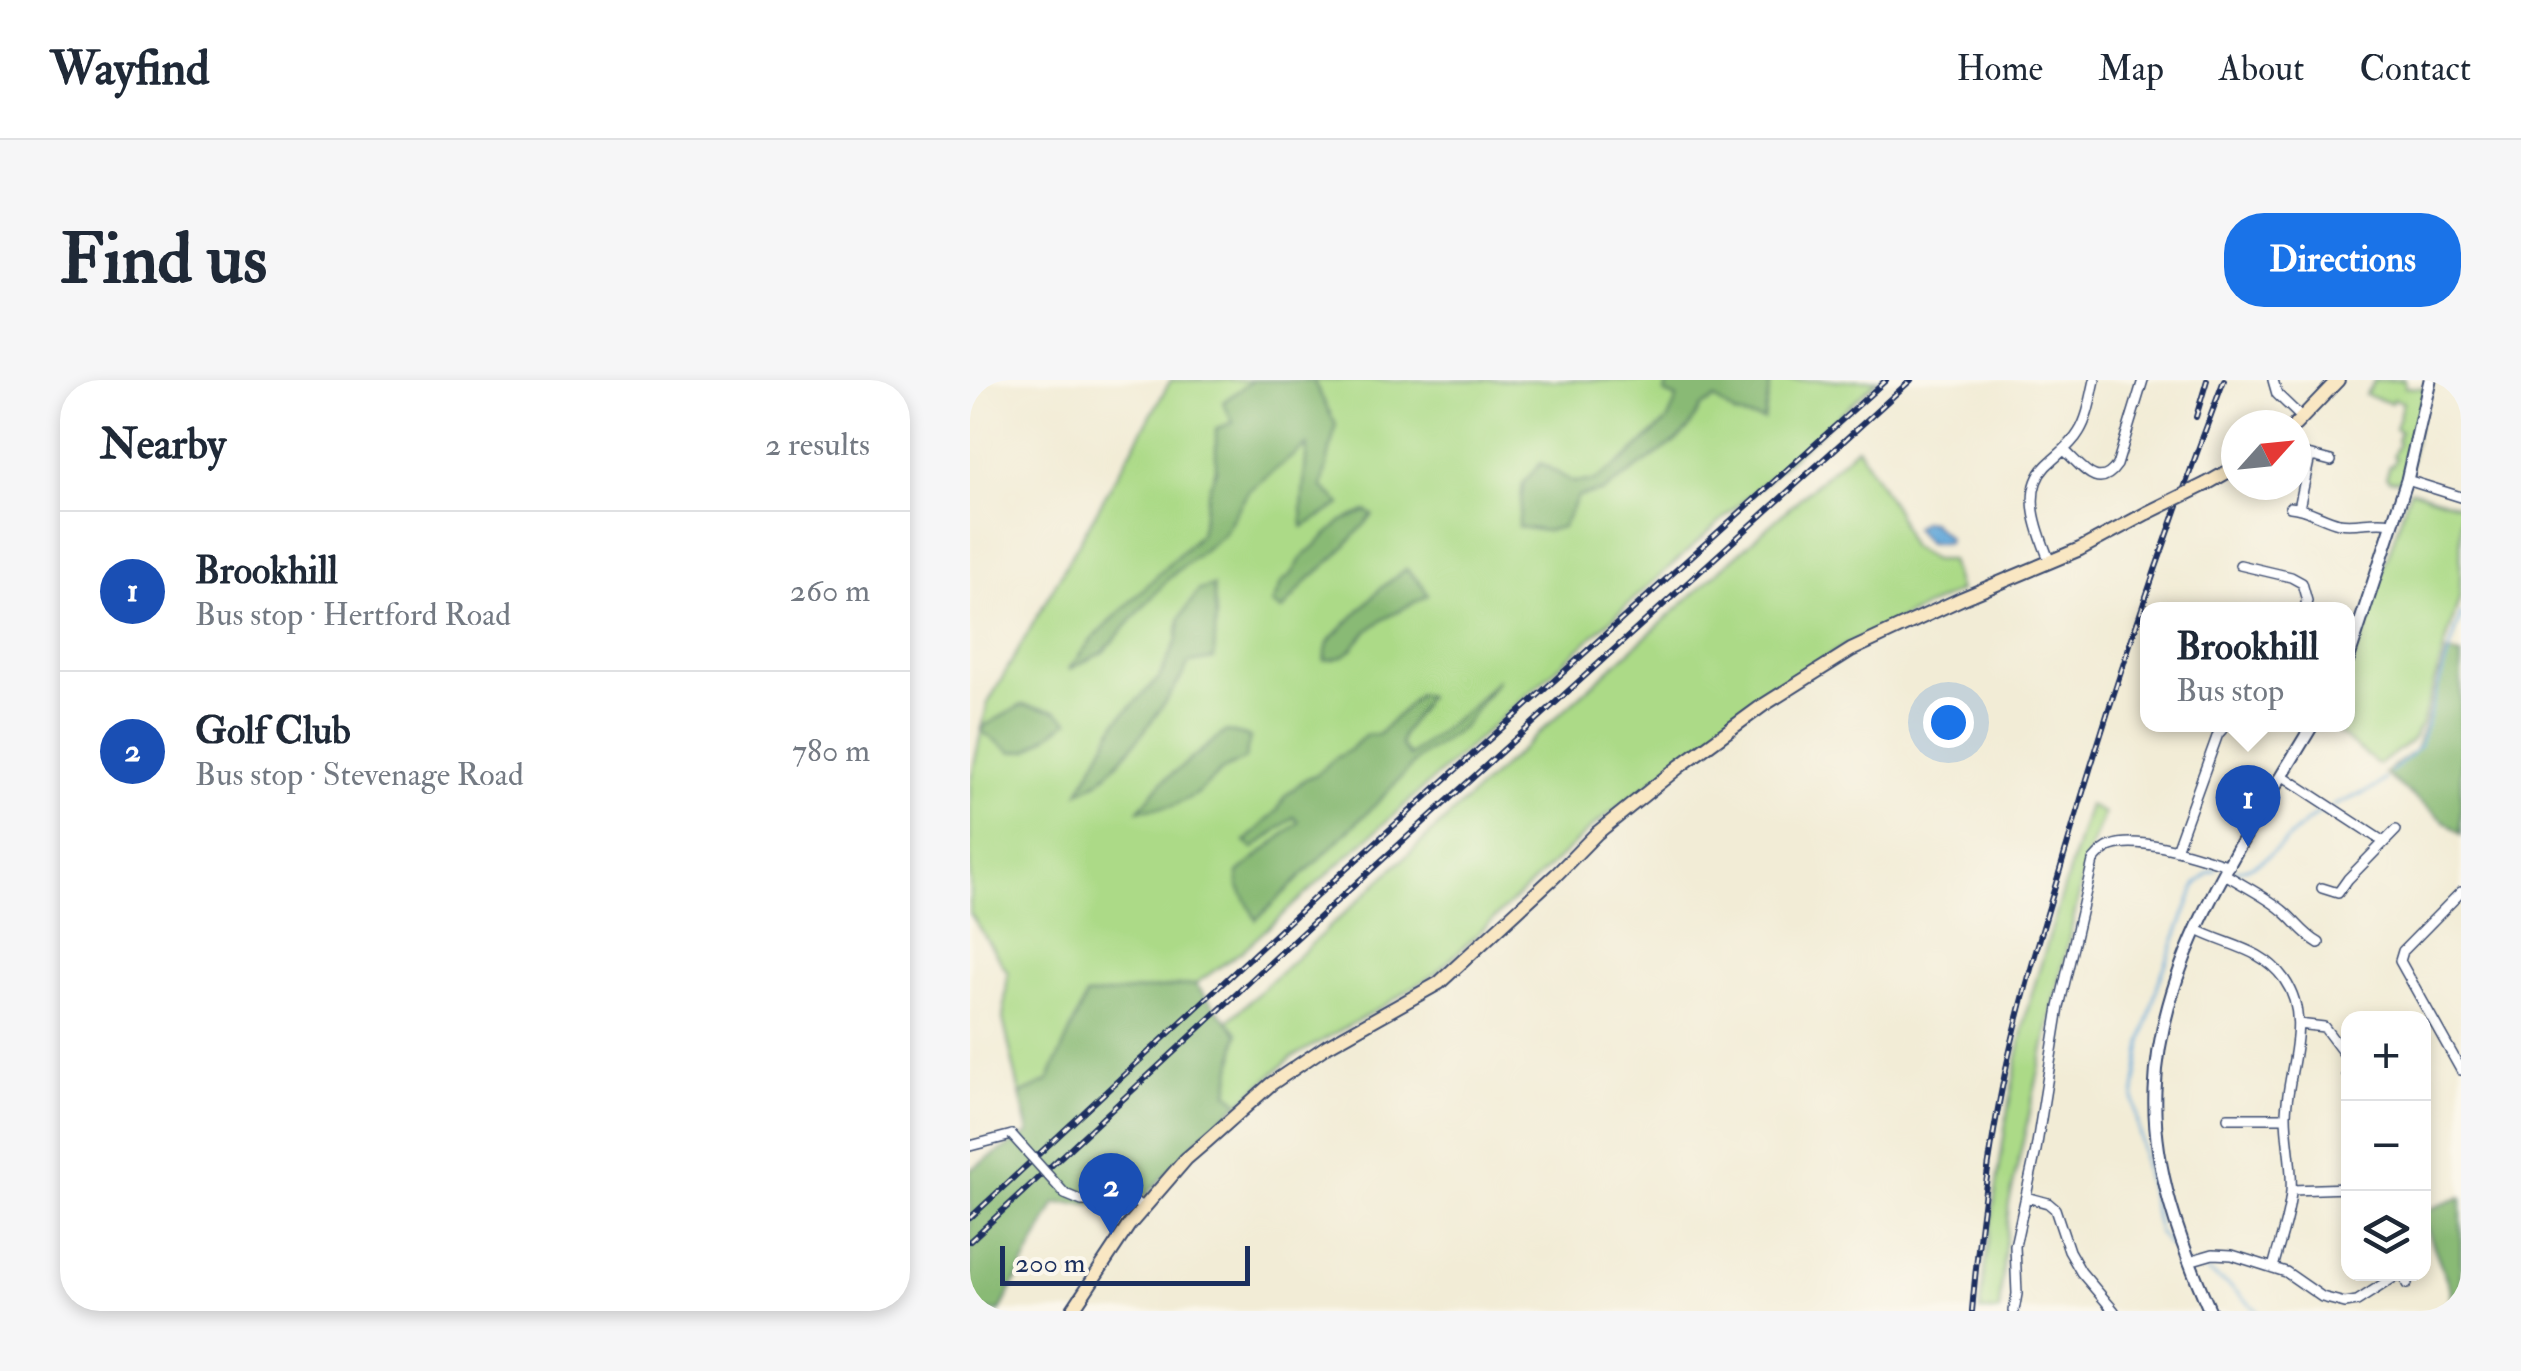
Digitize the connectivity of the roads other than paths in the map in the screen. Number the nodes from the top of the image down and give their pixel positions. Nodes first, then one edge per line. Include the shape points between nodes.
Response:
1 (2096, 380) edge
2 (2143, 380) edge
3 (2274, 380) edge
4 (2338, 380) edge
5 (2430, 380) edge
6 (2289, 410) edge
7 (2309, 410) edge
8 (2064, 450) junction
9 (2311, 456) edge
10 (2331, 461) dead end
11 (2221, 476) edge
12 (2407, 480) junction
13 (2461, 497) edge
14 (2296, 500) edge
15 (2391, 523) junction
16 (2050, 562) junction
17 (2240, 565) dead end
18 (2306, 602) edge
19 (2355, 641) edge
20 (2220, 732) edge
21 (2308, 732) edge
22 (2283, 776) junction
23 (2396, 830) dead end
24 (2384, 842) junction
25 (2176, 850) junction
26 (2228, 870) junction
27 (2322, 888) dead end
28 (2461, 892) edge
29 (2197, 930) junction
30 (2319, 943) dead end
31 (2298, 1024) junction
32 (2461, 1040) edge
33 (2448, 1048) junction
34 (2341, 1049) edge
35 (2461, 1070) edge
36 (2286, 1118) junction
37 (2236, 1121) dead end
38 (970, 1146) edge
39 (2341, 1188) edge
40 (2292, 1190) junction
41 (2026, 1197) junction
42 (1143, 1208) junction
43 (2189, 1261) junction
44 (2273, 1268) junction
45 (2395, 1281) edge
46 (2331, 1306) edge
47 (1072, 1311) edge
48 (2014, 1311) edge
49 (2114, 1311) edge
50 (2210, 1311) edge

1 - 8 street via 2082,428
2 - 8 street via 2110,475 2094,476
3 - 6 street
4 - 7 main road
5 - 12 street
8 - 16 street via 2034,483 2035,516
9 - 10 street
11 - 16 main road, bridge
12 - 13 street
12 - 15 street
14 - 15 street via 2294,507 2340,523
15 - 19 street
16 - 42 main road via 1851,650 1762,706 1596,833 1439,983 1271,1084 1186,1159
17 - 18 street via 2291,576 2302,584
20 - 25 street
21 - 22 street
22 - 24 street
22 - 26 street
23 - 24 street
24 - 27 street via 2338,893
25 - 26 street
25 - 41 street via 2124,844 2092,861 2058,1007
26 - 29 street
26 - 30 street
28 - 33 street via 2400,961
29 - 31 street via 2273,967 2290,990
29 - 43 street via 2171,994 2155,1092 2164,1176
31 - 34 street via 2324,1026
31 - 36 street
32 - 33 street
33 - 35 street
36 - 37 street
36 - 40 street
38 - 42 street, bridge via 1012,1135 1065,1194 1082,1201 1134,1201
39 - 40 street
40 - 44 street
41 - 48 street via 2015,1246
41 - 49 street via 2055,1209 2080,1272
42 - 47 main road
43 - 44 street via 2222,1252
43 - 50 street
44 - 46 street
45 - 46 street

